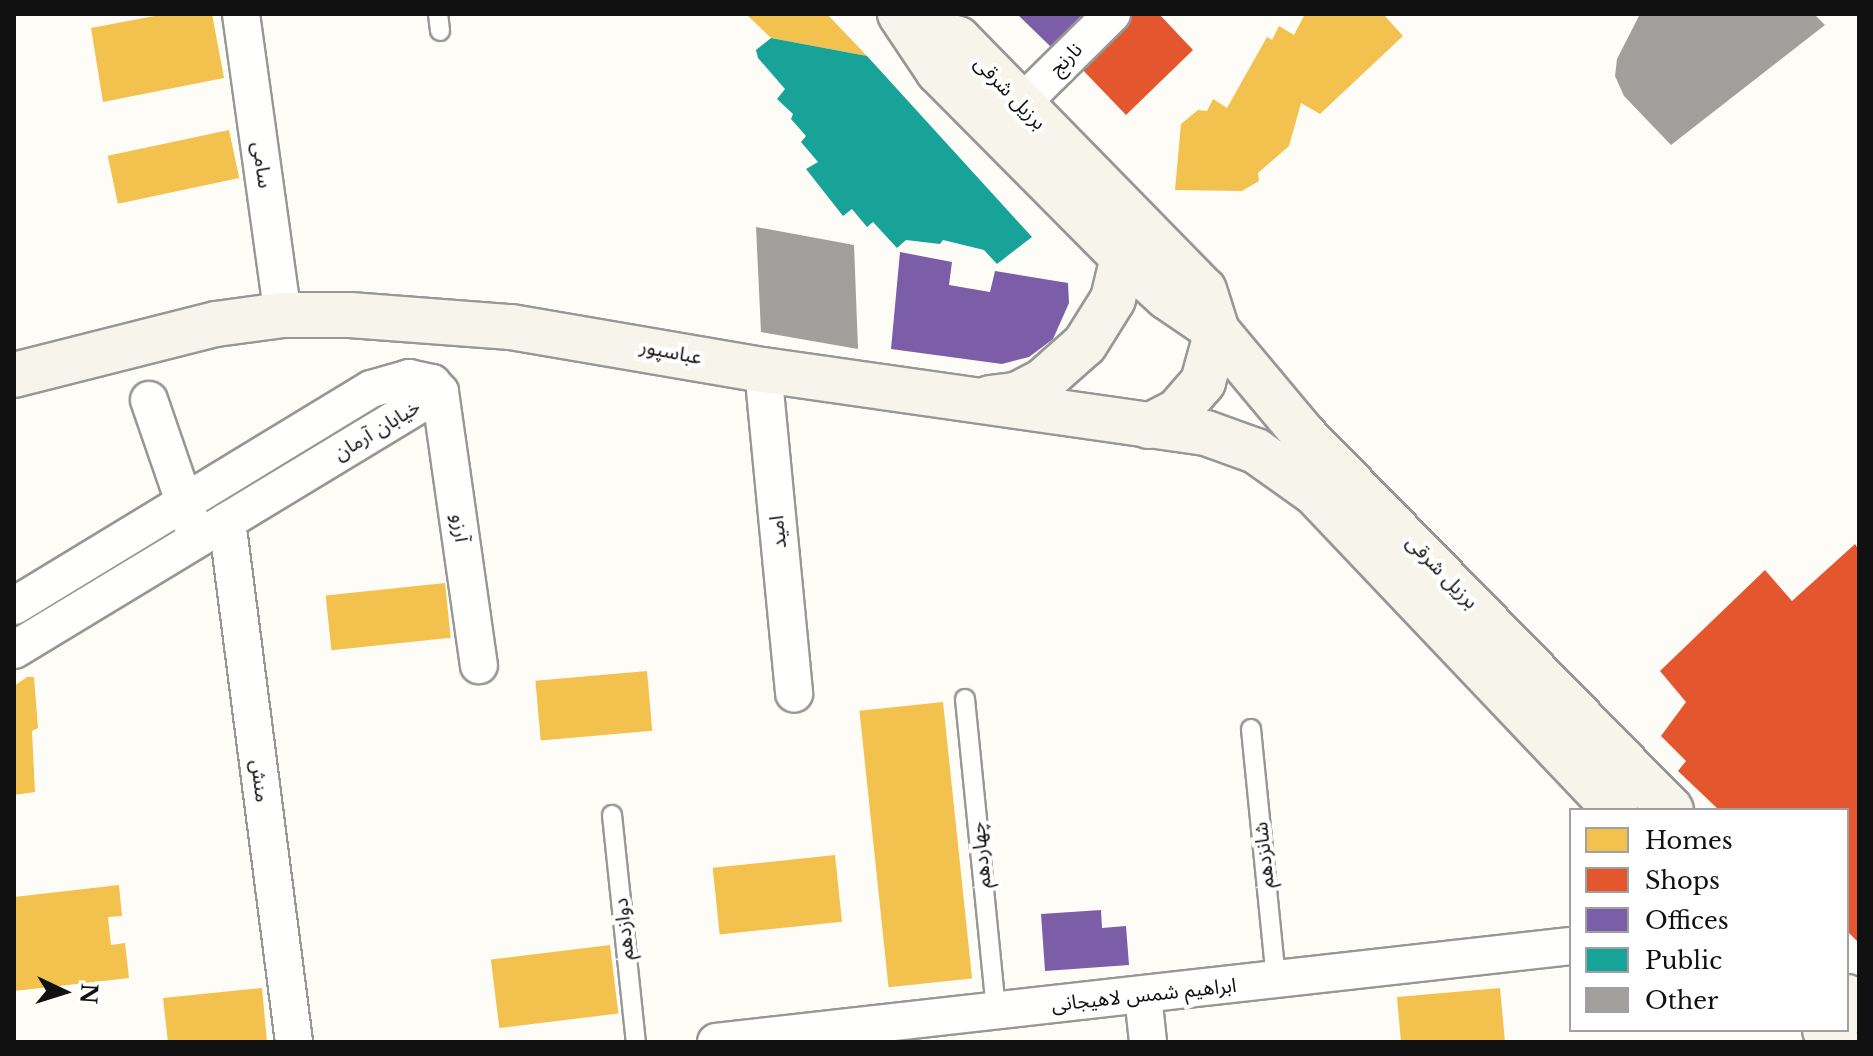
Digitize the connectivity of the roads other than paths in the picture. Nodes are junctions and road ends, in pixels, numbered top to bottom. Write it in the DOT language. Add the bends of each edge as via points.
graph roads {
  1 [pos="241,14"];
  2 [pos="1112,14"];
  3 [pos="904,18"];
  4 [pos="1021,104"];
  5 [pos="1123,257"];
  6 [pos="1176,284"];
  7 [pos="283,315"];
  8 [pos="1217,331"];
  9 [pos="763,370"];
  10 [pos="14,375"];
  11 [pos="440,392"];
  12 [pos="149,400"];
  13 [pos="972,400"];
  14 [pos="1149,426"];
  15 [pos="1303,434"];
  16 [pos="1315,493"];
  17 [pos="184,500"];
  18 [pos="1373,500"];
  19 [pos="212,530"];
  20 [pos="14,606"];
  21 [pos="14,650"];
  22 [pos="479,665"];
  23 [pos="794,694"];
  24 [pos="965,699"];
  25 [pos="1251,729"];
  26 [pos="1614,808"];
  27 [pos="1669,808"];
  28 [pos="612,815"];
  29 [pos="1569,946"];
  30 [pos="1276,980"];
  31 [pos="1143,995"];
  32 [pos="996,1011"];
  33 [pos="294,1042"];
  34 [pos="636,1042"];
  35 [pos="716,1042"];
  36 [pos="725,1042"];
  37 [pos="1148,1042"];
  1 -- 7 [label="street, سامی"];
  2 -- 4 [label="street, نارنج"];
  3 -- 4 [label="main road, برزیل شرقی" via="958,39"];
  3 -- 5 [label="main road, برزیل شرقی" via="938,71"];
  4 -- 6 [label="main road, برزیل شرقی"];
  5 -- 6 [label="main road, برزیل شرقی"];
  5 -- 13 [label="main road" via="1104,317 1067,361 1016,395"];
  6 -- 8 [label="main road, برزیل شرقی" via="1204,290"];
  7 -- 9 [label="main road, عباسپور" via="460,321 634,344"];
  7 -- 10 [label="main road, عباسپور" via="216,324"];
  8 -- 14 [label="main road" via="1211,360 1192,399"];
  8 -- 15 [label="main road, برزیل شرقی"];
  9 -- 13 [label="main road, عباسپور"];
  9 -- 23 [label="street, امید"];
  11 -- 17 [label="street, خیابان آرمان" via="422,379 386,381"];
  11 -- 19 [label="street, خیابان آرمان"];
  11 -- 22 [label="street, آرزو"];
  12 -- 17 [label="street, منش"];
  13 -- 14 [label="main road, عباسپور"];
  14 -- 16 [label="main road, عباسپور" via="1206,433 1256,451"];
  15 -- 16 [label="main road"];
  15 -- 18 [label="main road, برزیل شرقی"];
  16 -- 18 [label="main road"];
  16 -- 26 [label="main road, برزیل شرقی"];
  17 -- 19 [label="street, منش"];
  17 -- 20 [label="street, خیابان آرمان"];
  18 -- 27 [label="main road, برزیل شرقی"];
  19 -- 21 [label="street, خیابان آرمان"];
  19 -- 33 [label="street, منش"];
  24 -- 32 [label="lane, چهاردهم"];
  25 -- 30 [label="lane, شانزدهم"];
  28 -- 34 [label="lane, دوازدهم"];
  29 -- 30 [label="street, ابراهیم شمس لاهیجانی"];
  30 -- 31 [label="street, ابراهیم شمس لاهیجانی"];
  31 -- 32 [label="street, ابراهیم شمس لاهیجانی"];
  31 -- 37 [label="street"];
  32 -- 36 [label="street, ابراهیم شمس لاهیجانی"];
  35 -- 36 [label="street, ابراهیم شمس لاهیجانی"];
}
